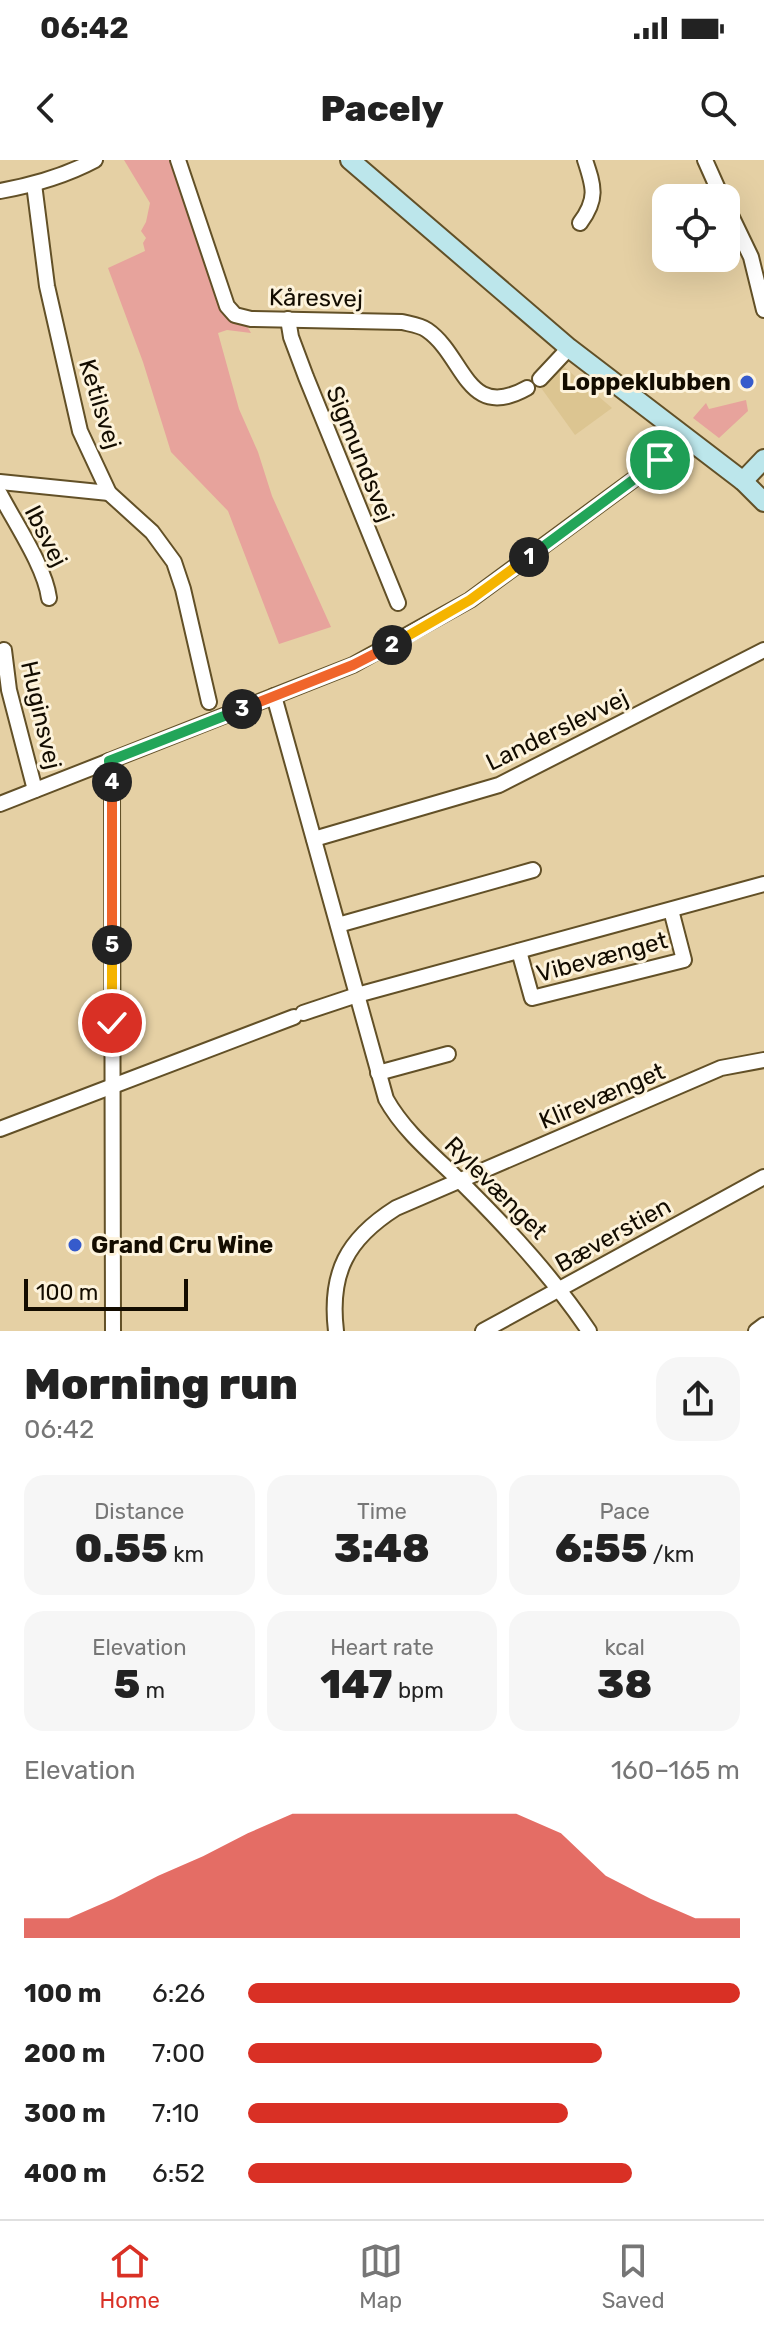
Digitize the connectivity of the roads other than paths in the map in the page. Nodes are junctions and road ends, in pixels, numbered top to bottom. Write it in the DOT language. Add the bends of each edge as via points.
graph roads {
  1 [pos="95,160"];
  2 [pos="178,160"];
  3 [pos="350,160"];
  4 [pos="585,160"];
  5 [pos="705,160"];
  6 [pos="34,184"];
  7 [pos="716,184"];
  8 [pos="0,191"];
  9 [pos="580,223"];
  10 [pos="740,234"];
  11 [pos="764,310"];
  12 [pos="288,319"];
  13 [pos="569,348"];
  14 [pos="684,436"];
  15 [pos="764,459"];
  16 [pos="743,481"];
  17 [pos="0,482"];
  18 [pos="109,493"];
  19 [pos="0,494"];
  20 [pos="764,502"];
  21 [pos="49,598"];
  22 [pos="398,603"];
  23 [pos="4,650"];
  24 [pos="764,650"];
  25 [pos="274,696"];
  26 [pos="209,702"];
  27 [pos="109,761"];
  28 [pos="35,790"];
  29 [pos="0,804"];
  30 [pos="314,839"];
  31 [pos="533,870"];
  32 [pos="764,884"];
  33 [pos="671,910"];
  34 [pos="338,925"];
  35 [pos="519,951"];
  36 [pos="357,995"];
  37 [pos="448,1054"];
  38 [pos="764,1060"];
  39 [pos="378,1073"];
  40 [pos="112,1086"];
  41 [pos="0,1129"];
  42 [pos="764,1177"];
  43 [pos="460,1181"];
  44 [pos="561,1289"];
  45 [pos="764,1325"];
  46 [pos="113,1331"];
  47 [pos="336,1331"];
  48 [pos="483,1331"];
  49 [pos="589,1331"];
  50 [pos="756,1331"];
  1 -- 6 [label="street"];
  2 -- 12 [label="street, Kåresvej" via="227,306 235,315 251,319"];
  3 -- 13 [label="street"];
  4 -- 9 [label="street" via="592,204"];
  5 -- 7 [label="street"];
  6 -- 8 [label="street"];
  6 -- 18 [label="street, Ketilsvej" via="47,286 80,431"];
  10 -- 11 [label="street"];
  12 -- 13 [label="street, Kåresvej" via="402,322 426,329 471,386 491,399 508,399 534,384"];
  12 -- 22 [label="street, Sigmundsvej" via="306,377"];
  13 -- 14 [label="street"];
  14 -- 16 [label="street"];
  14 -- 25 [label="street" via="660,460 470,600 353,665"];
  15 -- 16 [label="street"];
  16 -- 20 [label="street"];
  17 -- 18 [label="street, Ibsvej"];
  18 -- 26 [label="street, Ketilsvej" via="152,532 174,562"];
  19 -- 21 [label="street, Ibsvej"];
  23 -- 28 [label="street, Huginsvej"];
  24 -- 30 [label="street, Landerslevvej" via="512,780"];
  25 -- 27 [label="street"];
  25 -- 30 [label="street, Rylevænget"];
  27 -- 28 [label="street"];
  27 -- 40 [label="street"];
  28 -- 29 [label="street"];
  30 -- 34 [label="street, Rylevænget"];
  31 -- 34 [label="street"];
  32 -- 33 [label="street, Vibevænget"];
  33 -- 35 [label="street, Vibevænget"];
  33 -- 35 [label="street, Vibevænget" via="684,960 532,998"];
  34 -- 36 [label="street, Rylevænget"];
  35 -- 36 [label="street, Vibevænget"];
  36 -- 39 [label="street, Rylevænget"];
  36 -- 40 [label="street, Vibevænget"];
  37 -- 39 [label="street"];
  38 -- 43 [label="street, Klirevænget" via="721,1068"];
  39 -- 43 [label="street, Rylevænget" via="395,1114"];
  40 -- 41 [label="street, Vibevænget"];
  40 -- 46 [label="street"];
  42 -- 44 [label="street, Bæverstien"];
  43 -- 44 [label="street, Rylevænget"];
  43 -- 47 [label="street, Klirevænget" via="396,1208 358,1237 336,1282"];
  44 -- 48 [label="street, Bæverstien"];
  44 -- 49 [label="street, Rylevænget"];
  45 -- 50 [label="street"];
}
